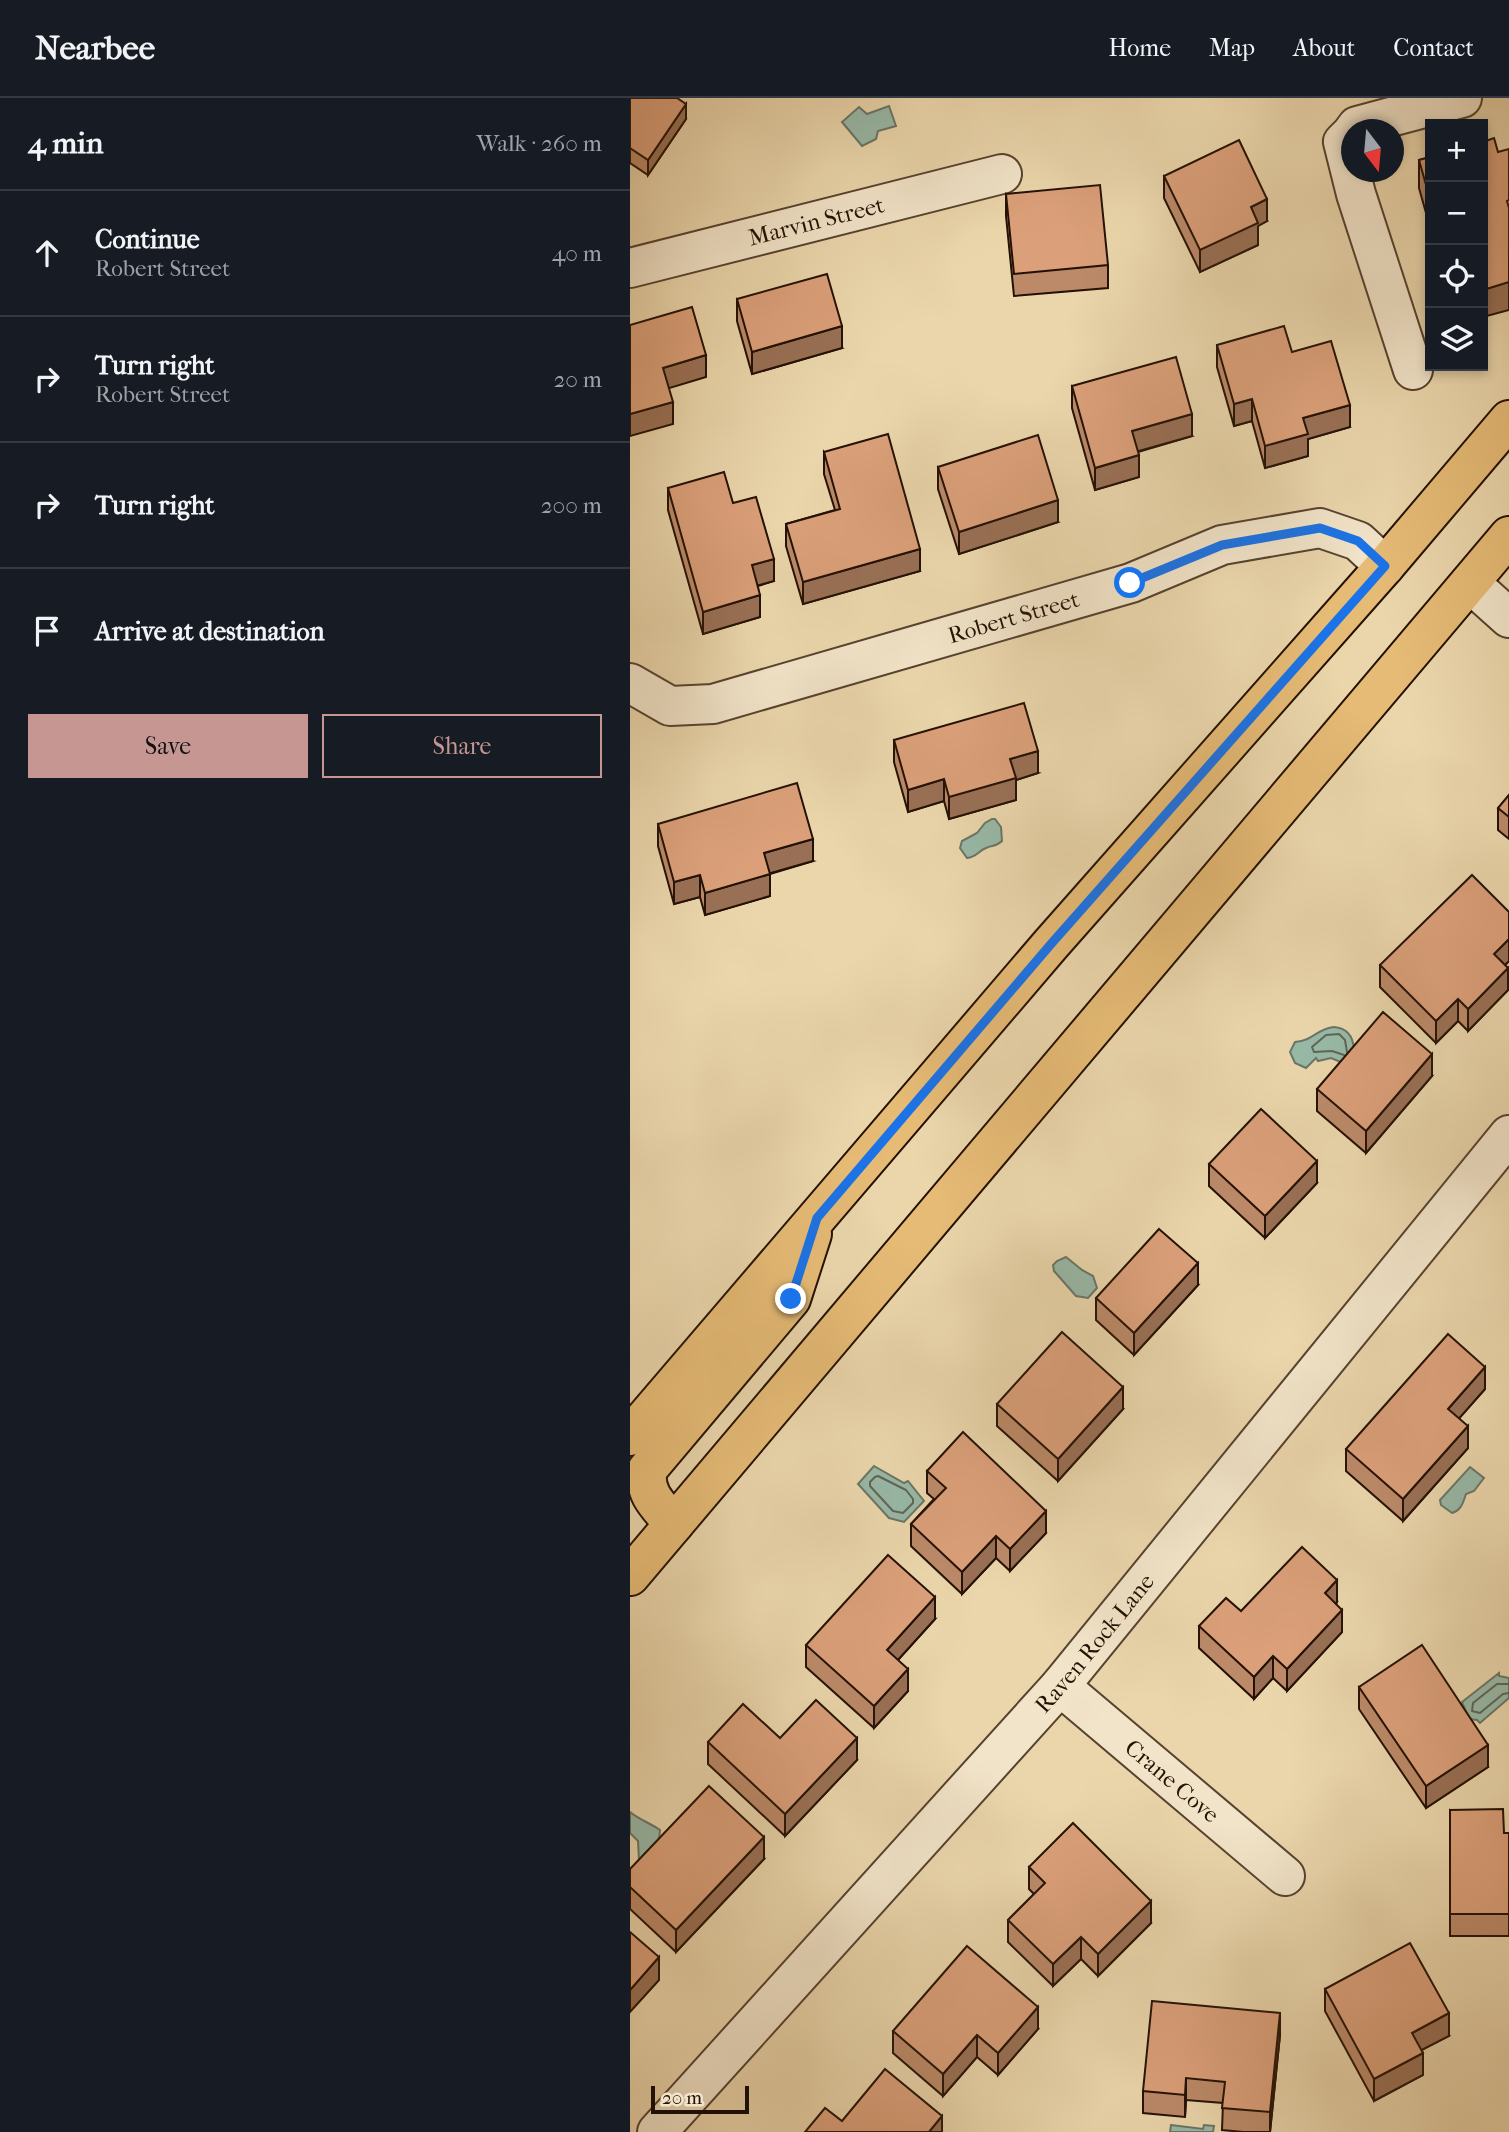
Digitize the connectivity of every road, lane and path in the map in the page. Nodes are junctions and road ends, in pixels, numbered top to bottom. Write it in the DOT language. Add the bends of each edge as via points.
graph roads {
  1 [pos="1462,98"];
  2 [pos="1383,119"];
  3 [pos="1002,174"];
  4 [pos="1353,182"];
  5 [pos="630,268"];
  6 [pos="1413,370"];
  7 [pos="1509,420"];
  8 [pos="1509,536"];
  9 [pos="1385,566"];
  10 [pos="1469,583"];
  11 [pos="1509,618"];
  12 [pos="632,685"];
  13 [pos="1509,1135"];
  14 [pos="817,1218"];
  15 [pos="630,1436"];
  16 [pos="674,1524"];
  17 [pos="630,1576"];
  18 [pos="1060,1686"];
  19 [pos="1285,1875"];
  20 [pos="657,2132"];
  1 -- 2 [label="street"];
  3 -- 5 [label="street, Marvin Street"];
  4 -- 6 [label="street"];
  7 -- 9 [label="main road"];
  8 -- 10 [label="main road"];
  9 -- 12 [label="street, Robert Street" via="1358,541 1320,528 1222,545 1130,583 713,704 670,706"];
  9 -- 14 [label="main road" via="1051,944"];
  10 -- 11 [label="street"];
  10 -- 16 [label="main road"];
  13 -- 18 [label="street, Raven Rock Lane"];
  14 -- 15 [label="main road"];
  14 -- 16 [label="main road" via="791,1299 647,1470 648,1493"];
  16 -- 17 [label="main road"];
  18 -- 19 [label="street, Crane Cove"];
  18 -- 20 [label="street, Raven Rock Lane"];
}
